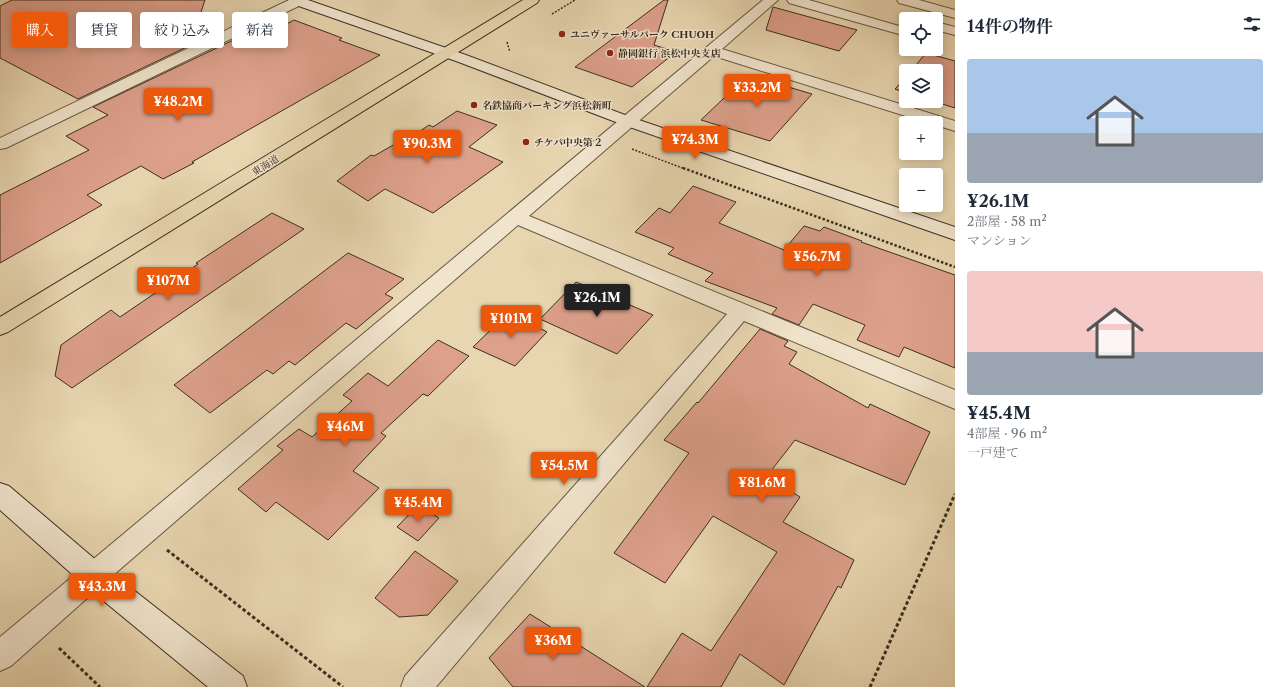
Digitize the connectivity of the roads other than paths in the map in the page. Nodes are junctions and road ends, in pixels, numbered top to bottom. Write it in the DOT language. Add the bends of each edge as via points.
graph roads {
  1 [pos="298,0"];
  2 [pos="771,0"];
  3 [pos="794,0"];
  4 [pos="904,0"];
  5 [pos="532,1"];
  6 [pos="955,14"];
  7 [pos="943,28"];
  8 [pos="899,30"];
  9 [pos="955,31"];
  10 [pos="710,50"];
  11 [pos="447,53"];
  12 [pos="627,121"];
  13 [pos="955,126"];
  14 [pos="0,144"];
  15 [pos="514,217"];
  16 [pos="955,234"];
  17 [pos="741,310"];
  18 [pos="0,327"];
  19 [pos="955,400"];
  20 [pos="0,494"];
  21 [pos="93,575"];
  22 [pos="0,656"];
  23 [pos="232,687"];
  24 [pos="416,687"];
  1 -- 11 [label="street"];
  1 -- 14 [label="street"];
  2 -- 10 [label="street"];
  3 -- 8 [label="street"];
  4 -- 6 [label="street"];
  5 -- 11 [label="highway, 東海道"];
  7 -- 9 [label="street"];
  10 -- 12 [label="street"];
  10 -- 13 [label="street"];
  11 -- 12 [label="street"];
  11 -- 18 [label="highway, 東海道"];
  12 -- 15 [label="street"];
  12 -- 16 [label="street"];
  15 -- 17 [label="street"];
  15 -- 21 [label="street"];
  17 -- 19 [label="street"];
  17 -- 24 [label="street"];
  20 -- 21 [label="street"];
  21 -- 22 [label="street"];
  21 -- 23 [label="street"];
}
